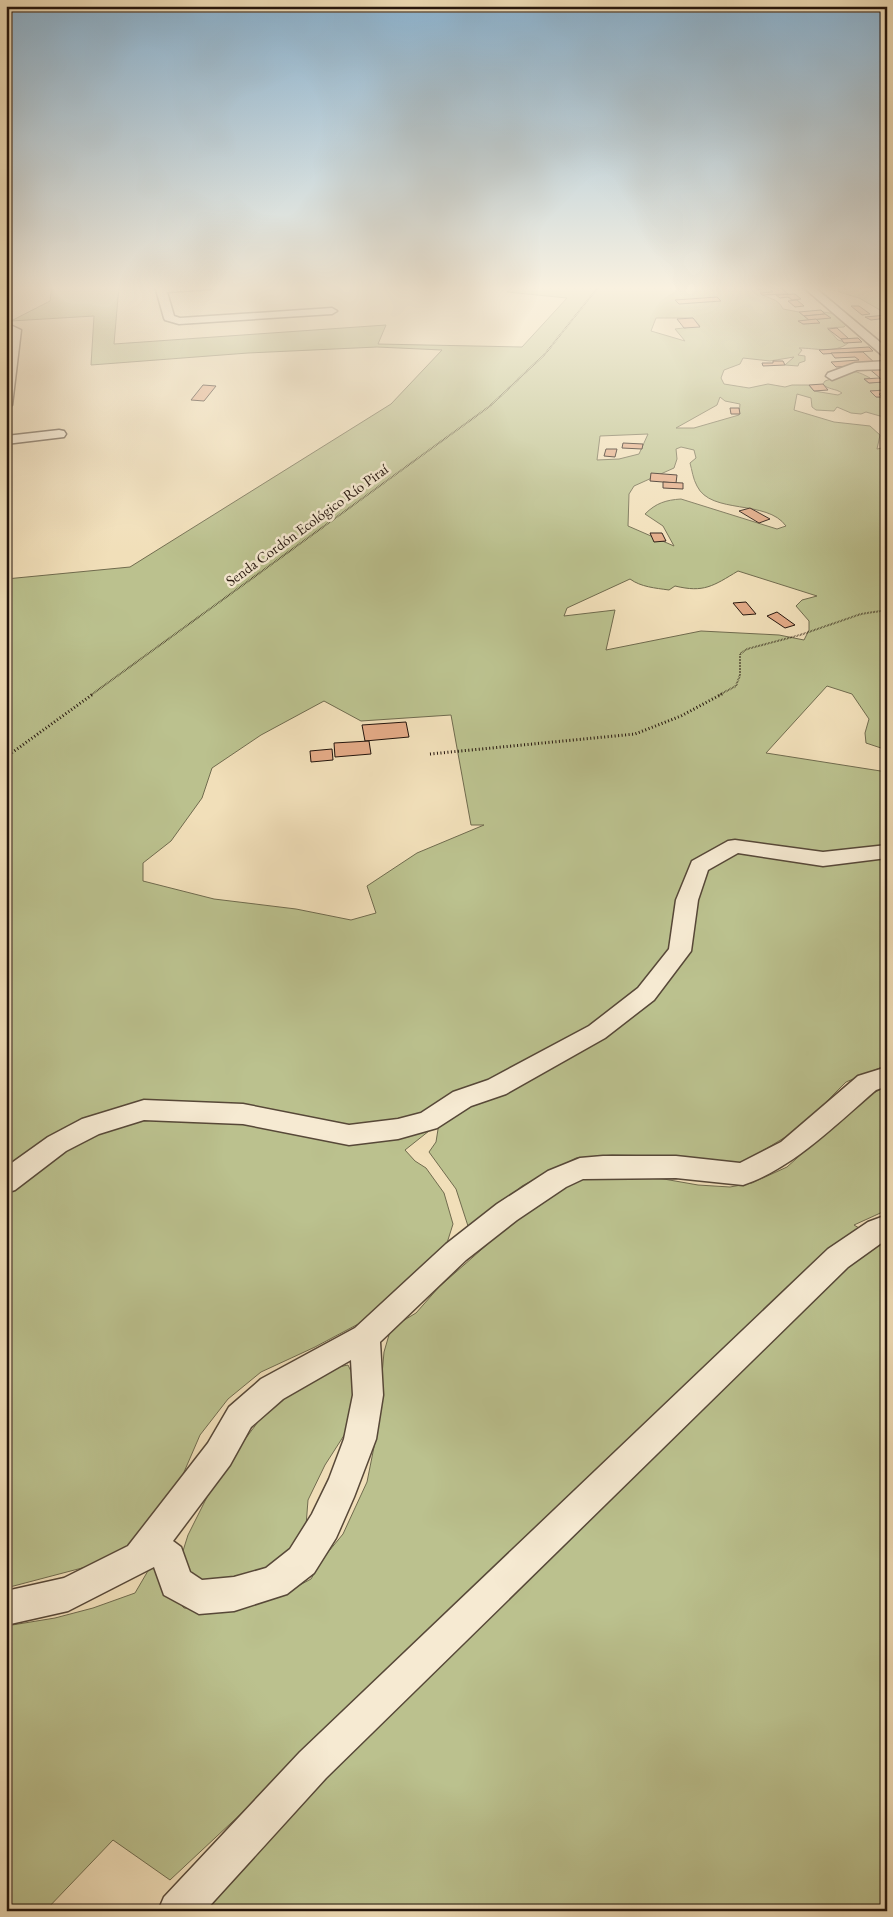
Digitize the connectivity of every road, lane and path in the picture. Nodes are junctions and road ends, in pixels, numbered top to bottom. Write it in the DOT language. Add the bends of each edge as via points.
graph roads {
  1 [pos="522,375"];
  2 [pos="8,378"];
  3 [pos="6,405"];
  4 [pos="59,434"];
  5 [pos="6,440"];
  6 [pos="887,610"];
  7 [pos="430,754"];
  8 [pos="6,757"];
  9 [pos="887,851"];
  10 [pos="887,1076"];
  11 [pos="6,1182"];
  12 [pos="887,1226"];
  13 [pos="365,1337"];
  14 [pos="151,1543"];
  15 [pos="6,1608"];
  16 [pos="178,1911"];
  1 -- 8 [label="path, Senda Cordón Ecológico Río Piraí" via="490,406"];
  2 -- 3 [label="street"];
  4 -- 5 [label="street"];
  6 -- 7 [label="path" via="861,614 746,649 740,654 740,675 736,686 681,716 635,734"];
  9 -- 11 [label="street" via="823,859 735,846 699,866 687,900 680,951 646,994 597,1032 496,1087 462,1099 428,1121 398,1130 349,1134 243,1114 144,1110 91,1126 57,1144"];
  10 -- 13 [label="street" via="867,1083 790,1149 742,1174 676,1168 603,1167 580,1170 557,1179 507,1212 456,1252"];
  12 -- 16 [label="street" via="838,1258 313,1765"];
  13 -- 14 [label="street" via="272,1389 240,1417 219,1454"];
  13 -- 14 [label="street" via="368,1394 360,1439 324,1526 302,1561 275,1582 234,1594 199,1597 176,1583 169,1559"];
  14 -- 15 [label="street" via="140,1558 68,1594"];
}
